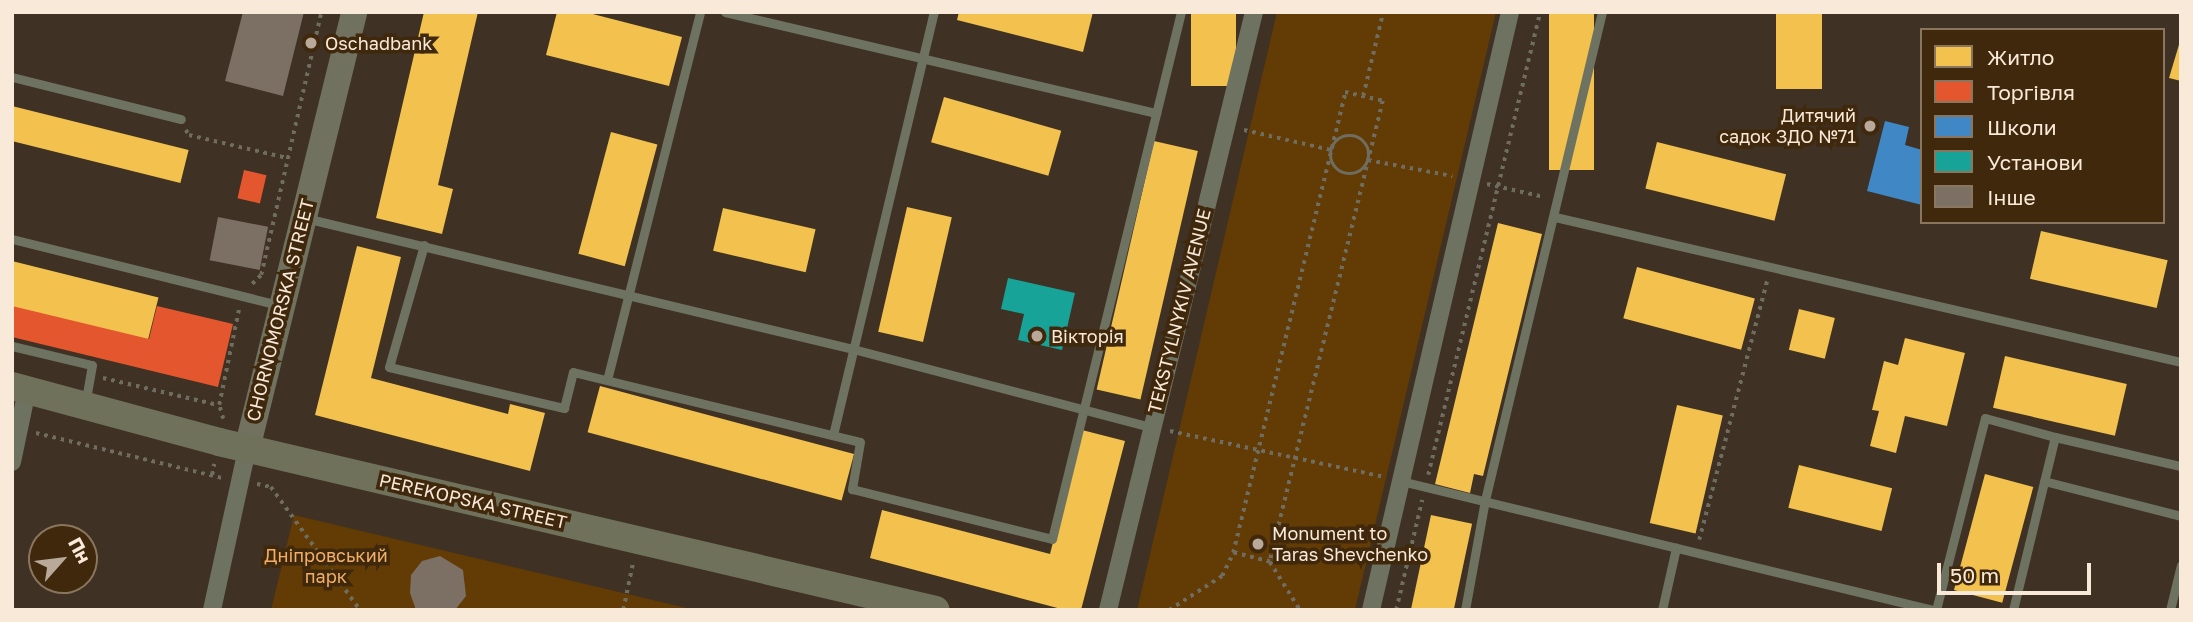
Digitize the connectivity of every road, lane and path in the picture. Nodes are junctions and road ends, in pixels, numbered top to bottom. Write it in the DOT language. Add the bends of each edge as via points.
graph roads {
  1 [pos="321,12"];
  2 [pos="354,12"];
  3 [pos="700,12"];
  4 [pos="725,12"];
  5 [pos="934,12"];
  6 [pos="1181,12"];
  7 [pos="1254,12"];
  8 [pos="1383,12"];
  9 [pos="1510,12"];
  10 [pos="1540,12"];
  11 [pos="1602,12"];
  12 [pos="923,60"];
  13 [pos="12,77"];
  14 [pos="1363,96"];
  15 [pos="1156,113"];
  16 [pos="181,119"];
  17 [pos="1225,126"];
  18 [pos="1331,150"];
  19 [pos="287,158"];
  20 [pos="1368,160"];
  21 [pos="1472,180"];
  22 [pos="1498,187"];
  23 [pos="1559,201"];
  24 [pos="1555,217"];
  25 [pos="303,218"];
  26 [pos="12,239"];
  27 [pos="424,245"];
  28 [pos="1770,268"];
  29 [pos="628,294"];
  30 [pos="242,295"];
  31 [pos="281,305"];
  32 [pos="12,346"];
  33 [pos="853,349"];
  34 [pos="2181,362"];
  35 [pos="90,376"];
  36 [pos="607,380"];
  37 [pos="20,388"];
  38 [pos="85,404"];
  39 [pos="1080,411"];
  40 [pos="1150,427"];
  41 [pos="19,429"];
  42 [pos="833,435"];
  43 [pos="2055,437"];
  44 [pos="247,449"];
  45 [pos="1257,450"];
  46 [pos="1295,458"];
  47 [pos="12,462"];
  48 [pos="2181,466"];
  49 [pos="212,475"];
  50 [pos="1398,480"];
  51 [pos="2044,481"];
  52 [pos="1425,486"];
  53 [pos="271,487"];
  54 [pos="1485,500"];
  55 [pos="2181,516"];
  56 [pos="638,540"];
  57 [pos="1676,548"];
  58 [pos="1696,552"];
  59 [pos="1233,553"];
  60 [pos="1270,562"];
  61 [pos="2181,565"];
  62 [pos="212,610"];
  63 [pos="360,610"];
  64 [pos="623,610"];
  65 [pos="936,610"];
  66 [pos="1108,610"];
  67 [pos="1169,610"];
  68 [pos="1300,610"];
  69 [pos="1371,610"];
  70 [pos="1395,610"];
  71 [pos="1465,610"];
  72 [pos="1662,610"];
  73 [pos="1935,610"];
  74 [pos="2013,610"];
  75 [pos="2170,610"];
  1 -- 19 [label="path"];
  2 -- 25 [label="street, CHORNOMORSKA STREET"];
  3 -- 29 [label="lane"];
  4 -- 12 [label="lane"];
  5 -- 12 [label="lane"];
  6 -- 15 [label="lane"];
  7 -- 17 [label="street, TEKSTYLNYKIV AVENUE"];
  8 -- 14 [label="path"];
  9 -- 21 [label="street"];
  10 -- 22 [label="path"];
  11 -- 23 [label="lane"];
  12 -- 15 [label="lane"];
  12 -- 33 [label="lane"];
  13 -- 16 [label="lane"];
  14 -- 18 [label="path" via="1345,92"];
  14 -- 20 [label="path" via="1383,101"];
  15 -- 39 [label="lane"];
  16 -- 19 [label="path" via="189,135"];
  17 -- 18 [label="path"];
  17 -- 40 [label="street, TEKSTYLNYKIV AVENUE"];
  18 -- 20 [label="path" via="1340,138 1354,136 1366,145"];
  18 -- 20 [label="path" via="1333,165 1345,174 1360,172"];
  18 -- 45 [label="path"];
  19 -- 30 [label="path" via="261,275"];
  20 -- 21 [label="path"];
  20 -- 46 [label="path"];
  21 -- 22 [label="path"];
  21 -- 50 [label="street"];
  22 -- 23 [label="path"];
  22 -- 52 [label="path"];
  23 -- 24 [label="lane"];
  24 -- 28 [label="lane"];
  24 -- 54 [label="lane"];
  25 -- 27 [label="lane"];
  25 -- 31 [label="street, CHORNOMORSKA STREET"];
  26 -- 30 [label="lane"];
  27 -- 29 [label="lane"];
  27 -- 36 [label="lane" via="389,367 564,408 573,372"];
  28 -- 34 [label="lane"];
  28 -- 58 [label="path"];
  29 -- 33 [label="lane"];
  29 -- 36 [label="lane"];
  30 -- 31 [label="lane"];
  30 -- 35 [label="path" via="219,405"];
  31 -- 44 [label="street, CHORNOMORSKA STREET"];
  32 -- 35 [label="lane" via="92,365"];
  33 -- 39 [label="lane"];
  33 -- 42 [label="lane"];
  35 -- 38 [label="lane"];
  36 -- 42 [label="lane"];
  37 -- 38 [label="main road, PEREKOPSKA STREET"];
  37 -- 41 [label="street"];
  38 -- 44 [label="main road, PEREKOPSKA STREET"];
  39 -- 40 [label="lane"];
  39 -- 42 [label="lane" via="1052,539 852,489 860,442"];
  40 -- 45 [label="path"];
  40 -- 66 [label="street, TEKSTYLNYKIV AVENUE"];
  41 -- 47 [label="street"];
  41 -- 49 [label="path"];
  43 -- 48 [label="lane"];
  43 -- 51 [label="lane"];
  43 -- 73 [label="lane" via="1985,418"];
  44 -- 56 [label="main road, PEREKOPSKA STREET"];
  44 -- 62 [label="street, CHORNOMORSKA STREET"];
  45 -- 46 [label="path"];
  45 -- 59 [label="path"];
  46 -- 50 [label="path"];
  46 -- 60 [label="path"];
  50 -- 52 [label="lane"];
  50 -- 69 [label="street"];
  51 -- 55 [label="lane"];
  51 -- 74 [label="lane"];
  52 -- 54 [label="lane"];
  52 -- 70 [label="path"];
  53 -- 63 [label="path"];
  54 -- 57 [label="lane"];
  54 -- 71 [label="lane"];
  56 -- 64 [label="path"];
  56 -- 65 [label="main road, PEREKOPSKA STREET"];
  57 -- 58 [label="lane"];
  57 -- 72 [label="lane"];
  58 -- 73 [label="lane"];
  59 -- 60 [label="path"];
  59 -- 67 [label="path" via="1222,576"];
  60 -- 68 [label="path"];
  61 -- 75 [label="lane"];
}
